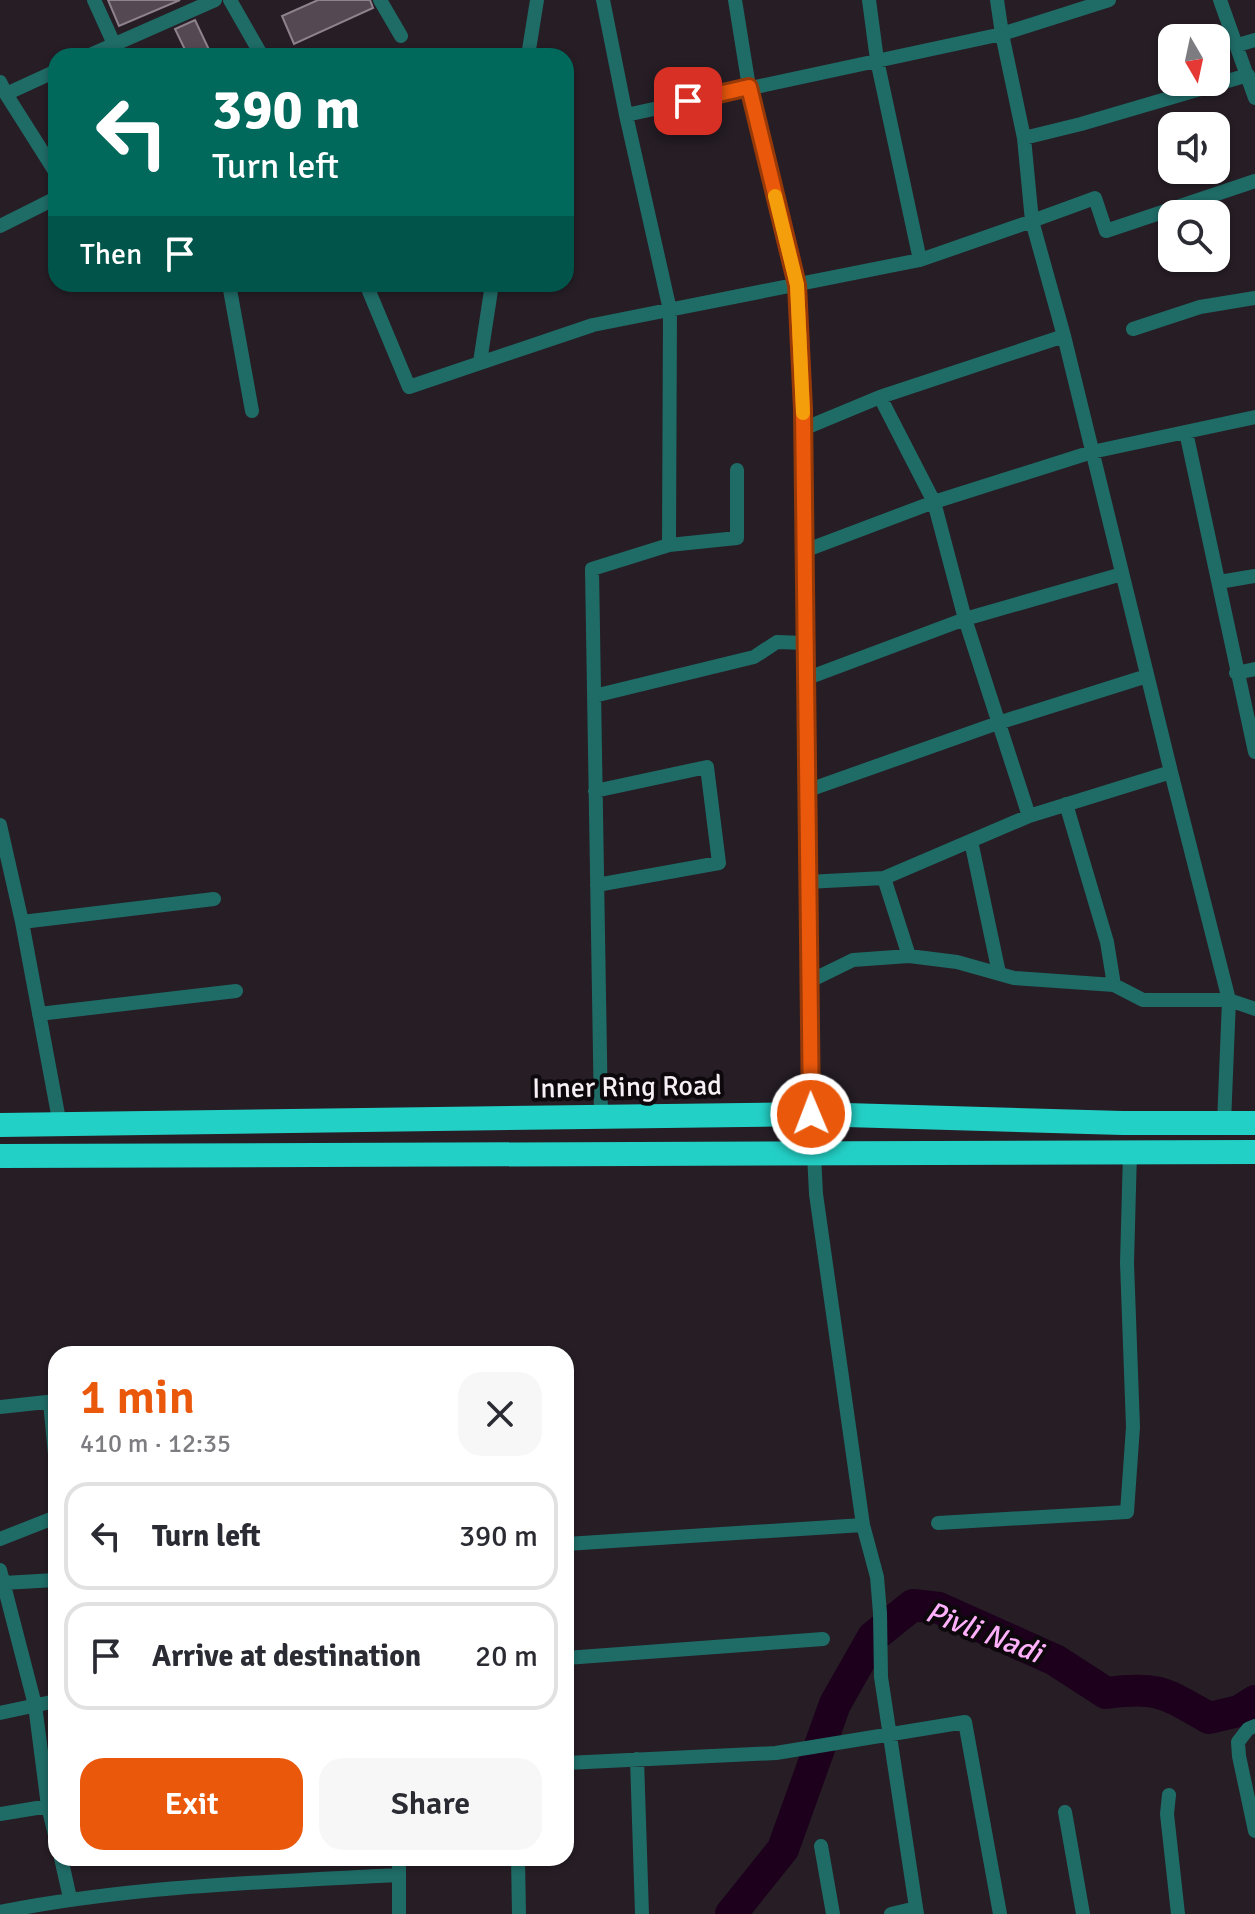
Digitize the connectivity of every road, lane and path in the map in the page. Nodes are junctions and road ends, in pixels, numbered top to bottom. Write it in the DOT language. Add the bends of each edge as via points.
graph roads {
  1 [pos="94,0"];
  2 [pos="215,0"];
  3 [pos="230,0"];
  4 [pos="380,0"];
  5 [pos="537,0"];
  6 [pos="603,0"];
  7 [pos="735,0"];
  8 [pos="869,0"];
  9 [pos="997,0"];
  10 [pos="1109,0"];
  11 [pos="1220,0"];
  12 [pos="1002,34"];
  13 [pos="401,36"];
  14 [pos="1255,40"];
  15 [pos="114,44"];
  16 [pos="1238,45"];
  17 [pos="105,48"];
  18 [pos="257,48"];
  19 [pos="529,48"];
  20 [pos="877,60"];
  21 [pos="48,74"];
  22 [pos="1248,75"];
  23 [pos="749,87"];
  24 [pos="3,88"];
  25 [pos="1255,98"];
  26 [pos="626,115"];
  27 [pos="1024,138"];
  28 [pos="48,160"];
  29 [pos="1255,181"];
  30 [pos="48,202"];
  31 [pos="1032,221"];
  32 [pos="0,226"];
  33 [pos="920,260"];
  34 [pos="797,285"];
  35 [pos="230,292"];
  36 [pos="369,292"];
  37 [pos="491,292"];
  38 [pos="1255,298"];
  39 [pos="670,310"];
  40 [pos="1133,329"];
  41 [pos="1064,336"];
  42 [pos="480,362"];
  43 [pos="880,397"];
  44 [pos="252,411"];
  45 [pos="1255,417"];
  46 [pos="803,429"];
  47 [pos="1186,432"];
  48 [pos="1092,452"];
  49 [pos="737,470"];
  50 [pos="934,502"];
  51 [pos="669,545"];
  52 [pos="804,551"];
  53 [pos="1122,574"];
  54 [pos="1255,576"];
  55 [pos="1219,582"];
  56 [pos="965,619"];
  57 [pos="805,643"];
  58 [pos="1255,669"];
  59 [pos="1236,673"];
  60 [pos="1147,676"];
  61 [pos="805,679"];
  62 [pos="594,696"];
  63 [pos="998,723"];
  64 [pos="1255,752"];
  65 [pos="1171,772"];
  66 [pos="595,791"];
  67 [pos="806,791"];
  68 [pos="1066,804"];
  69 [pos="1029,816"];
  70 [pos="0,825"];
  71 [pos="971,841"];
  72 [pos="884,878"];
  73 [pos="807,882"];
  74 [pos="597,885"];
  75 [pos="214,899"];
  76 [pos="22,922"];
  77 [pos="909,956"];
  78 [pos="999,973"];
  79 [pos="808,982"];
  80 [pos="1114,985"];
  81 [pos="236,991"];
  82 [pos="1229,1000"];
  83 [pos="1255,1009"];
  84 [pos="39,1014"];
  85 [pos="811,1114"];
  86 [pos="601,1116"];
  87 [pos="1224,1123"];
  88 [pos="1255,1123"];
  89 [pos="0,1125"];
  90 [pos="60,1125"];
  91 [pos="1130,1152"];
  92 [pos="1255,1152"];
  93 [pos="814,1154"];
  94 [pos="0,1156"];
  95 [pos="48,1402"];
  96 [pos="0,1407"];
  97 [pos="48,1520"];
  98 [pos="938,1523"];
  99 [pos="863,1525"];
  100 [pos="0,1539"];
  101 [pos="574,1543"];
  102 [pos="2,1577"];
  103 [pos="48,1580"];
  104 [pos="823,1639"];
  105 [pos="574,1657"];
  106 [pos="48,1703"];
  107 [pos="35,1705"];
  108 [pos="0,1713"];
  109 [pos="1255,1726"];
  110 [pos="888,1736"];
  111 [pos="637,1759"];
  112 [pos="574,1763"];
  113 [pos="48,1781"];
  114 [pos="1169,1795"];
  115 [pos="48,1806"];
  116 [pos="1065,1812"];
  117 [pos="0,1814"];
  118 [pos="1255,1831"];
  119 [pos="821,1846"];
  120 [pos="63,1866"];
  121 [pos="399,1866"];
  122 [pos="518,1866"];
  123 [pos="398,1875"];
  124 [pos="70,1898"];
  125 [pos="917,1911"];
  126 [pos="0,1912"];
  127 [pos="399,1914"];
  128 [pos="519,1914"];
  129 [pos="642,1914"];
  130 [pos="833,1914"];
  131 [pos="891,1914"];
  132 [pos="1000,1914"];
  133 [pos="1083,1914"];
  134 [pos="1178,1914"];
  1 -- 15 [label="street"];
  2 -- 15 [label="street"];
  3 -- 18 [label="street"];
  4 -- 13 [label="street"];
  5 -- 19 [label="street"];
  6 -- 26 [label="street"];
  7 -- 23 [label="street"];
  8 -- 20 [label="street"];
  9 -- 12 [label="street"];
  10 -- 12 [label="street"];
  11 -- 16 [label="street"];
  12 -- 20 [label="street"];
  12 -- 27 [label="street"];
  14 -- 16 [label="street"];
  15 -- 17 [label="street"];
  16 -- 22 [label="street"];
  20 -- 23 [label="street"];
  20 -- 33 [label="street"];
  21 -- 24 [label="street"];
  22 -- 25 [label="street"];
  22 -- 27 [label="street"];
  23 -- 26 [label="street"];
  23 -- 34 [label="street"];
  24 -- 28 [label="street"];
  26 -- 39 [label="street"];
  27 -- 31 [label="street"];
  29 -- 31 [label="street" via="1106,231 1095,198"];
  30 -- 32 [label="street"];
  31 -- 33 [label="street"];
  31 -- 41 [label="street"];
  33 -- 34 [label="street"];
  34 -- 39 [label="street"];
  34 -- 46 [label="street"];
  35 -- 44 [label="street"];
  36 -- 42 [label="street" via="409,387"];
  37 -- 42 [label="street"];
  38 -- 40 [label="street" via="1200,307"];
  39 -- 42 [label="street" via="593,325"];
  39 -- 51 [label="street"];
  41 -- 43 [label="street"];
  41 -- 48 [label="street"];
  43 -- 46 [label="street"];
  43 -- 50 [label="street"];
  45 -- 47 [label="street"];
  46 -- 52 [label="street"];
  47 -- 48 [label="street"];
  47 -- 55 [label="street"];
  48 -- 50 [label="street"];
  48 -- 53 [label="street"];
  49 -- 51 [label="street" via="737,538"];
  50 -- 52 [label="street"];
  50 -- 56 [label="street"];
  51 -- 62 [label="street" via="592,569"];
  52 -- 57 [label="street"];
  53 -- 56 [label="street"];
  53 -- 60 [label="street"];
  54 -- 55 [label="street"];
  55 -- 59 [label="street"];
  56 -- 61 [label="street"];
  56 -- 63 [label="street"];
  57 -- 61 [label="street"];
  57 -- 62 [label="street" via="777,642 754,657"];
  58 -- 59 [label="street"];
  59 -- 64 [label="street"];
  60 -- 63 [label="street"];
  60 -- 65 [label="street"];
  61 -- 67 [label="street"];
  62 -- 66 [label="street"];
  63 -- 67 [label="street"];
  63 -- 69 [label="street"];
  65 -- 68 [label="street"];
  65 -- 82 [label="street"];
  66 -- 74 [label="street"];
  66 -- 74 [label="street" via="707,767 719,863"];
  67 -- 73 [label="street"];
  68 -- 69 [label="street"];
  68 -- 80 [label="street" via="1107,942"];
  69 -- 71 [label="street"];
  70 -- 76 [label="street"];
  71 -- 72 [label="street"];
  71 -- 78 [label="street"];
  72 -- 73 [label="street"];
  72 -- 77 [label="street"];
  73 -- 79 [label="street"];
  74 -- 86 [label="street"];
  75 -- 76 [label="street"];
  76 -- 84 [label="street"];
  77 -- 78 [label="street"];
  77 -- 79 [label="street" via="853,960"];
  78 -- 80 [label="street"];
  79 -- 85 [label="street"];
  80 -- 82 [label="street" via="1143,1000"];
  81 -- 84 [label="street"];
  82 -- 83 [label="street"];
  82 -- 87 [label="street"];
  84 -- 90 [label="street"];
  85 -- 86 [label="highway, Inner Ring Road"];
  85 -- 87 [label="highway, Inner Ring Road"];
  86 -- 90 [label="highway, Inner Ring Road"];
  87 -- 88 [label="highway, Inner Ring Road"];
  89 -- 90 [label="highway, Inner Ring Road"];
  91 -- 92 [label="highway"];
  91 -- 93 [label="highway"];
  91 -- 98 [label="street" via="1127,1263 1133,1427 1127,1512"];
  93 -- 94 [label="highway"];
  93 -- 99 [label="street"];
  95 -- 96 [label="street"];
  97 -- 100 [label="street"];
  99 -- 101 [label="street"];
  99 -- 110 [label="street" via="877,1577"];
  102 -- 103 [label="street"];
  102 -- 107 [label="street"];
  104 -- 105 [label="street"];
  106 -- 107 [label="street"];
  107 -- 108 [label="street"];
  107 -- 113 [label="street"];
  109 -- 118 [label="street" via="1238,1742"];
  110 -- 111 [label="street" via="776,1753"];
  110 -- 125 [label="street"];
  110 -- 132 [label="street" via="965,1722"];
  111 -- 112 [label="street"];
  111 -- 129 [label="street"];
  114 -- 134 [label="street"];
  115 -- 117 [label="street"];
  116 -- 133 [label="street"];
  119 -- 130 [label="street"];
  120 -- 124 [label="street"];
  121 -- 123 [label="street"];
  122 -- 128 [label="street"];
  123 -- 124 [label="street"];
  123 -- 127 [label="street"];
  124 -- 126 [label="street"];
  125 -- 131 [label="street"];
}
